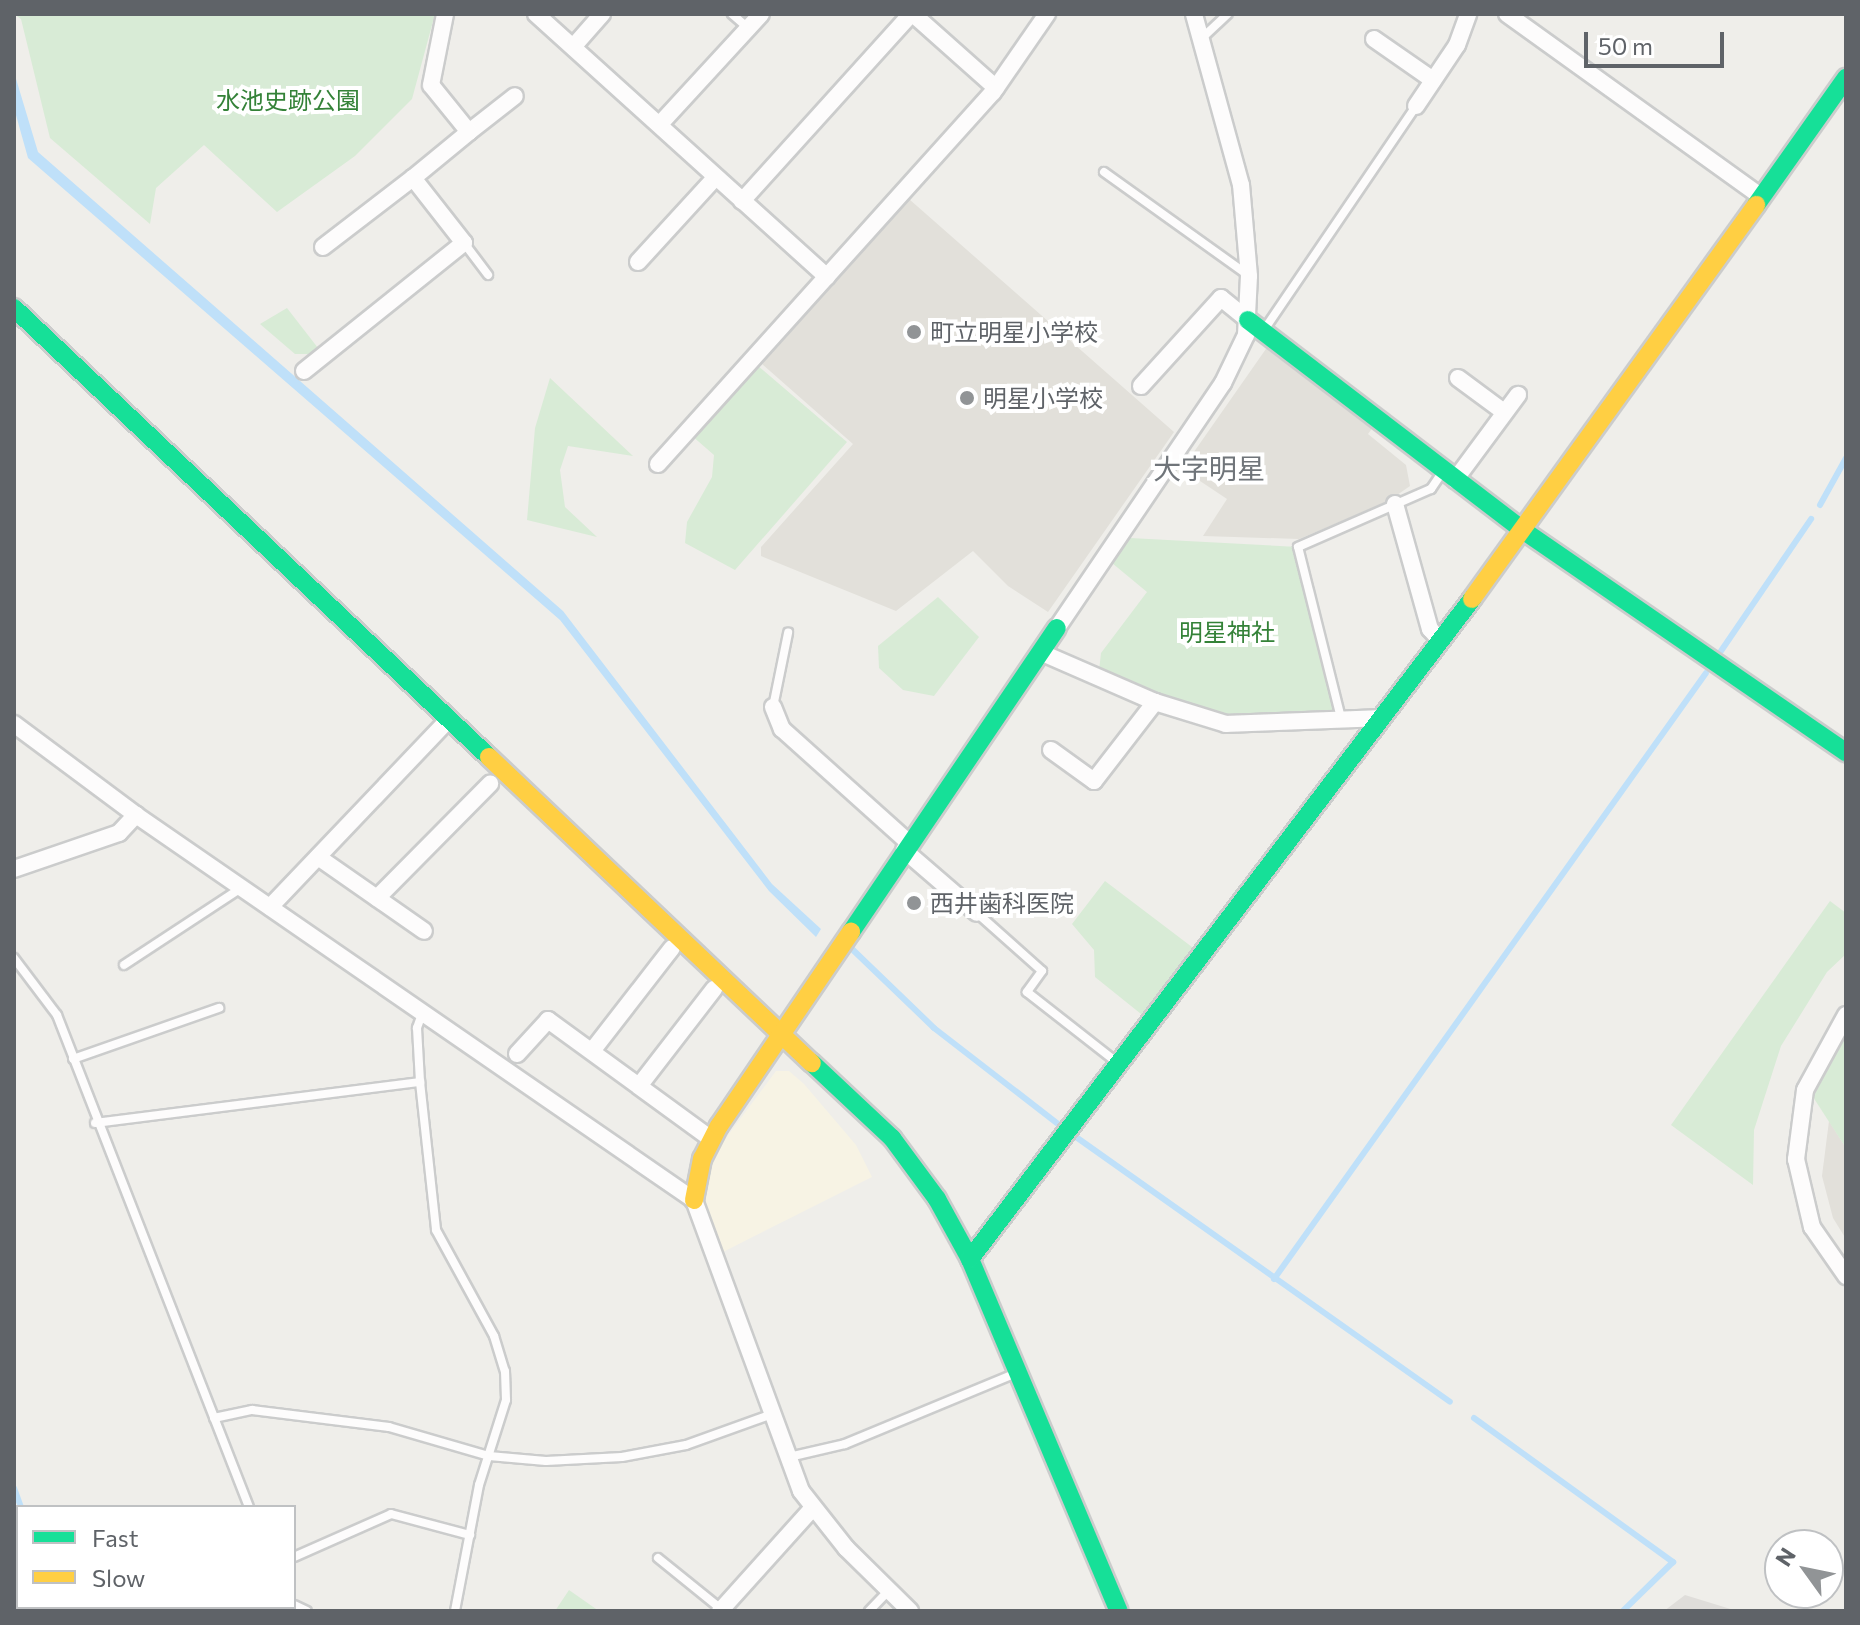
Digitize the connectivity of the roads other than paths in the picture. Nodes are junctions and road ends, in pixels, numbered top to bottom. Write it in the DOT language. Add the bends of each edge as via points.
graph roads {
  1 [pos="445,14"];
  2 [pos="536,14"];
  3 [pos="602,14"];
  4 [pos="732,14"];
  5 [pos="761,14"];
  6 [pos="912,14"];
  7 [pos="1047,14"];
  8 [pos="1194,14"];
  9 [pos="1228,14"];
  10 [pos="1468,14"];
  11 [pos="1507,14"];
  12 [pos="748,28"];
  13 [pos="1201,39"];
  14 [pos="1374,39"];
  15 [pos="573,47"];
  16 [pos="1846,78"];
  17 [pos="1433,80"];
  18 [pos="996,88"];
  19 [pos="515,96"];
  20 [pos="1416,106"];
  21 [pos="660,124"];
  22 [pos="469,132"];
  23 [pos="1104,172"];
  24 [pos="716,177"];
  25 [pos="413,178"];
  26 [pos="1762,197"];
  27 [pos="742,201"];
  28 [pos="464,243"];
  29 [pos="323,247"];
  30 [pos="638,262"];
  31 [pos="488,275"];
  32 [pos="1249,276"];
  33 [pos="827,277"];
  34 [pos="14,308"];
  35 [pos="1255,326"];
  36 [pos="304,371"];
  37 [pos="1458,378"];
  38 [pos="1141,386"];
  39 [pos="1518,395"];
  40 [pos="1504,412"];
  41 [pos="658,464"];
  42 [pos="1449,476"];
  43 [pos="1395,504"];
  44 [pos="1524,531"];
  45 [pos="1057,628"];
  46 [pos="788,633"];
  47 [pos="1440,640"];
  48 [pos="1040,652"];
  49 [pos="1155,702"];
  50 [pos="773,707"];
  51 [pos="1382,718"];
  52 [pos="449,719"];
  53 [pos="1343,722"];
  54 [pos="14,724"];
  55 [pos="1051,750"];
  56 [pos="1846,752"];
  57 [pos="492,781"];
  58 [pos="136,815"];
  59 [pos="907,847"];
  60 [pos="318,857"];
  61 [pos="14,869"];
  62 [pos="241,888"];
  63 [pos="377,898"];
  64 [pos="270,907"];
  65 [pos="977,913"];
  66 [pos="424,931"];
  67 [pos="672,948"];
  68 [pos="14,958"];
  69 [pos="124,965"];
  70 [pos="714,989"];
  71 [pos="219,1008"];
  72 [pos="422,1014"];
  73 [pos="1846,1015"];
  74 [pos="782,1033"];
  75 [pos="592,1051"];
  76 [pos="517,1054"];
  77 [pos="73,1059"];
  78 [pos="1120,1065"];
  79 [pos="420,1082"];
  80 [pos="639,1086"];
  81 [pos="95,1123"];
  82 [pos="711,1139"];
  83 [pos="694,1200"];
  84 [pos="970,1259"];
  85 [pos="1846,1276"];
  86 [pos="1017,1373"];
  87 [pos="773,1414"];
  88 [pos="214,1418"];
  89 [pos="489,1456"];
  90 [pos="788,1457"];
  91 [pos="248,1505"];
  92 [pos="812,1509"];
  93 [pos="470,1535"];
  94 [pos="296,1556"];
  95 [pos="658,1558"];
  96 [pos="888,1591"];
  97 [pos="721,1610"];
  98 [pos="455,1611"];
  99 [pos="869,1611"];
  100 [pos="910,1611"];
  101 [pos="1119,1611"];
  1 -- 22 [label="street" via="431,85"];
  2 -- 15 [label="street"];
  3 -- 15 [label="street"];
  4 -- 12 [label="lane"];
  5 -- 12 [label="street"];
  6 -- 18 [label="street"];
  6 -- 27 [label="street"];
  7 -- 18 [label="street"];
  8 -- 13 [label="street"];
  9 -- 13 [label="lane"];
  10 -- 17 [label="street" via="1457,45"];
  11 -- 26 [label="street"];
  12 -- 21 [label="street"];
  13 -- 32 [label="street" via="1241,185"];
  14 -- 17 [label="street"];
  15 -- 21 [label="street"];
  16 -- 26 [label="street"];
  17 -- 20 [label="street"];
  18 -- 33 [label="street"];
  19 -- 22 [label="street"];
  20 -- 35 [label="lane"];
  21 -- 24 [label="street"];
  22 -- 25 [label="street"];
  23 -- 32 [label="lane"];
  24 -- 27 [label="street"];
  24 -- 30 [label="street"];
  25 -- 28 [label="street"];
  25 -- 29 [label="street"];
  26 -- 44 [label="street"];
  27 -- 33 [label="street"];
  28 -- 31 [label="lane"];
  28 -- 36 [label="street"];
  32 -- 35 [label="street"];
  33 -- 41 [label="street"];
  34 -- 52 [label="street"];
  35 -- 38 [label="street" via="1221,298"];
  35 -- 42 [label="street"];
  35 -- 45 [label="street" via="1223,383"];
  37 -- 40 [label="street"];
  39 -- 40 [label="street"];
  40 -- 42 [label="street"];
  42 -- 43 [label="lane"];
  42 -- 44 [label="street"];
  43 -- 47 [label="street" via="1430,629"];
  43 -- 53 [label="lane" via="1298,547"];
  44 -- 47 [label="street"];
  44 -- 56 [label="street"];
  45 -- 48 [label="street"];
  46 -- 50 [label="lane"];
  47 -- 51 [label="street"];
  48 -- 49 [label="street"];
  48 -- 59 [label="street"];
  49 -- 53 [label="street" via="1226,724"];
  49 -- 55 [label="street" via="1094,781"];
  50 -- 59 [label="street" via="782,729"];
  51 -- 53 [label="street"];
  51 -- 78 [label="street"];
  52 -- 60 [label="street"];
  52 -- 74 [label="street"];
  54 -- 58 [label="street"];
  57 -- 63 [label="street"];
  58 -- 61 [label="street" via="119,833"];
  58 -- 62 [label="street"];
  59 -- 65 [label="street"];
  59 -- 74 [label="street"];
  60 -- 63 [label="street"];
  60 -- 64 [label="street"];
  62 -- 64 [label="street"];
  62 -- 69 [label="lane"];
  63 -- 66 [label="street"];
  64 -- 72 [label="street"];
  65 -- 78 [label="lane" via="1042,971 1027,992"];
  67 -- 75 [label="street"];
  68 -- 77 [label="lane" via="51,1001"];
  70 -- 80 [label="street"];
  71 -- 77 [label="lane"];
  72 -- 79 [label="lane" via="417,1028"];
  72 -- 83 [label="street"];
  73 -- 85 [label="street" via="1805,1090 1796,1159 1812,1227"];
  74 -- 82 [label="street"];
  74 -- 84 [label="street" via="892,1138 937,1199"];
  75 -- 76 [label="street" via="548,1020"];
  75 -- 80 [label="street"];
  77 -- 81 [label="lane"];
  78 -- 84 [label="street"];
  79 -- 81 [label="lane"];
  79 -- 89 [label="lane" via="436,1230 494,1336 505,1371 506,1400"];
  80 -- 82 [label="street"];
  81 -- 88 [label="lane"];
  82 -- 83 [label="street"];
  83 -- 87 [label="street"];
  84 -- 86 [label="street"];
  86 -- 90 [label="lane" via="845,1444"];
  86 -- 101 [label="street"];
  87 -- 89 [label="lane" via="686,1445 622,1457 546,1461"];
  87 -- 90 [label="street"];
  88 -- 89 [label="lane" via="252,1410 389,1427"];
  88 -- 91 [label="lane"];
  89 -- 93 [label="lane"];
  90 -- 92 [label="street"];
  92 -- 96 [label="street"];
  92 -- 97 [label="street"];
  93 -- 94 [label="lane" via="391,1514"];
  93 -- 98 [label="lane"];
  95 -- 97 [label="lane"];
  96 -- 99 [label="lane"];
  96 -- 100 [label="street"];
}
